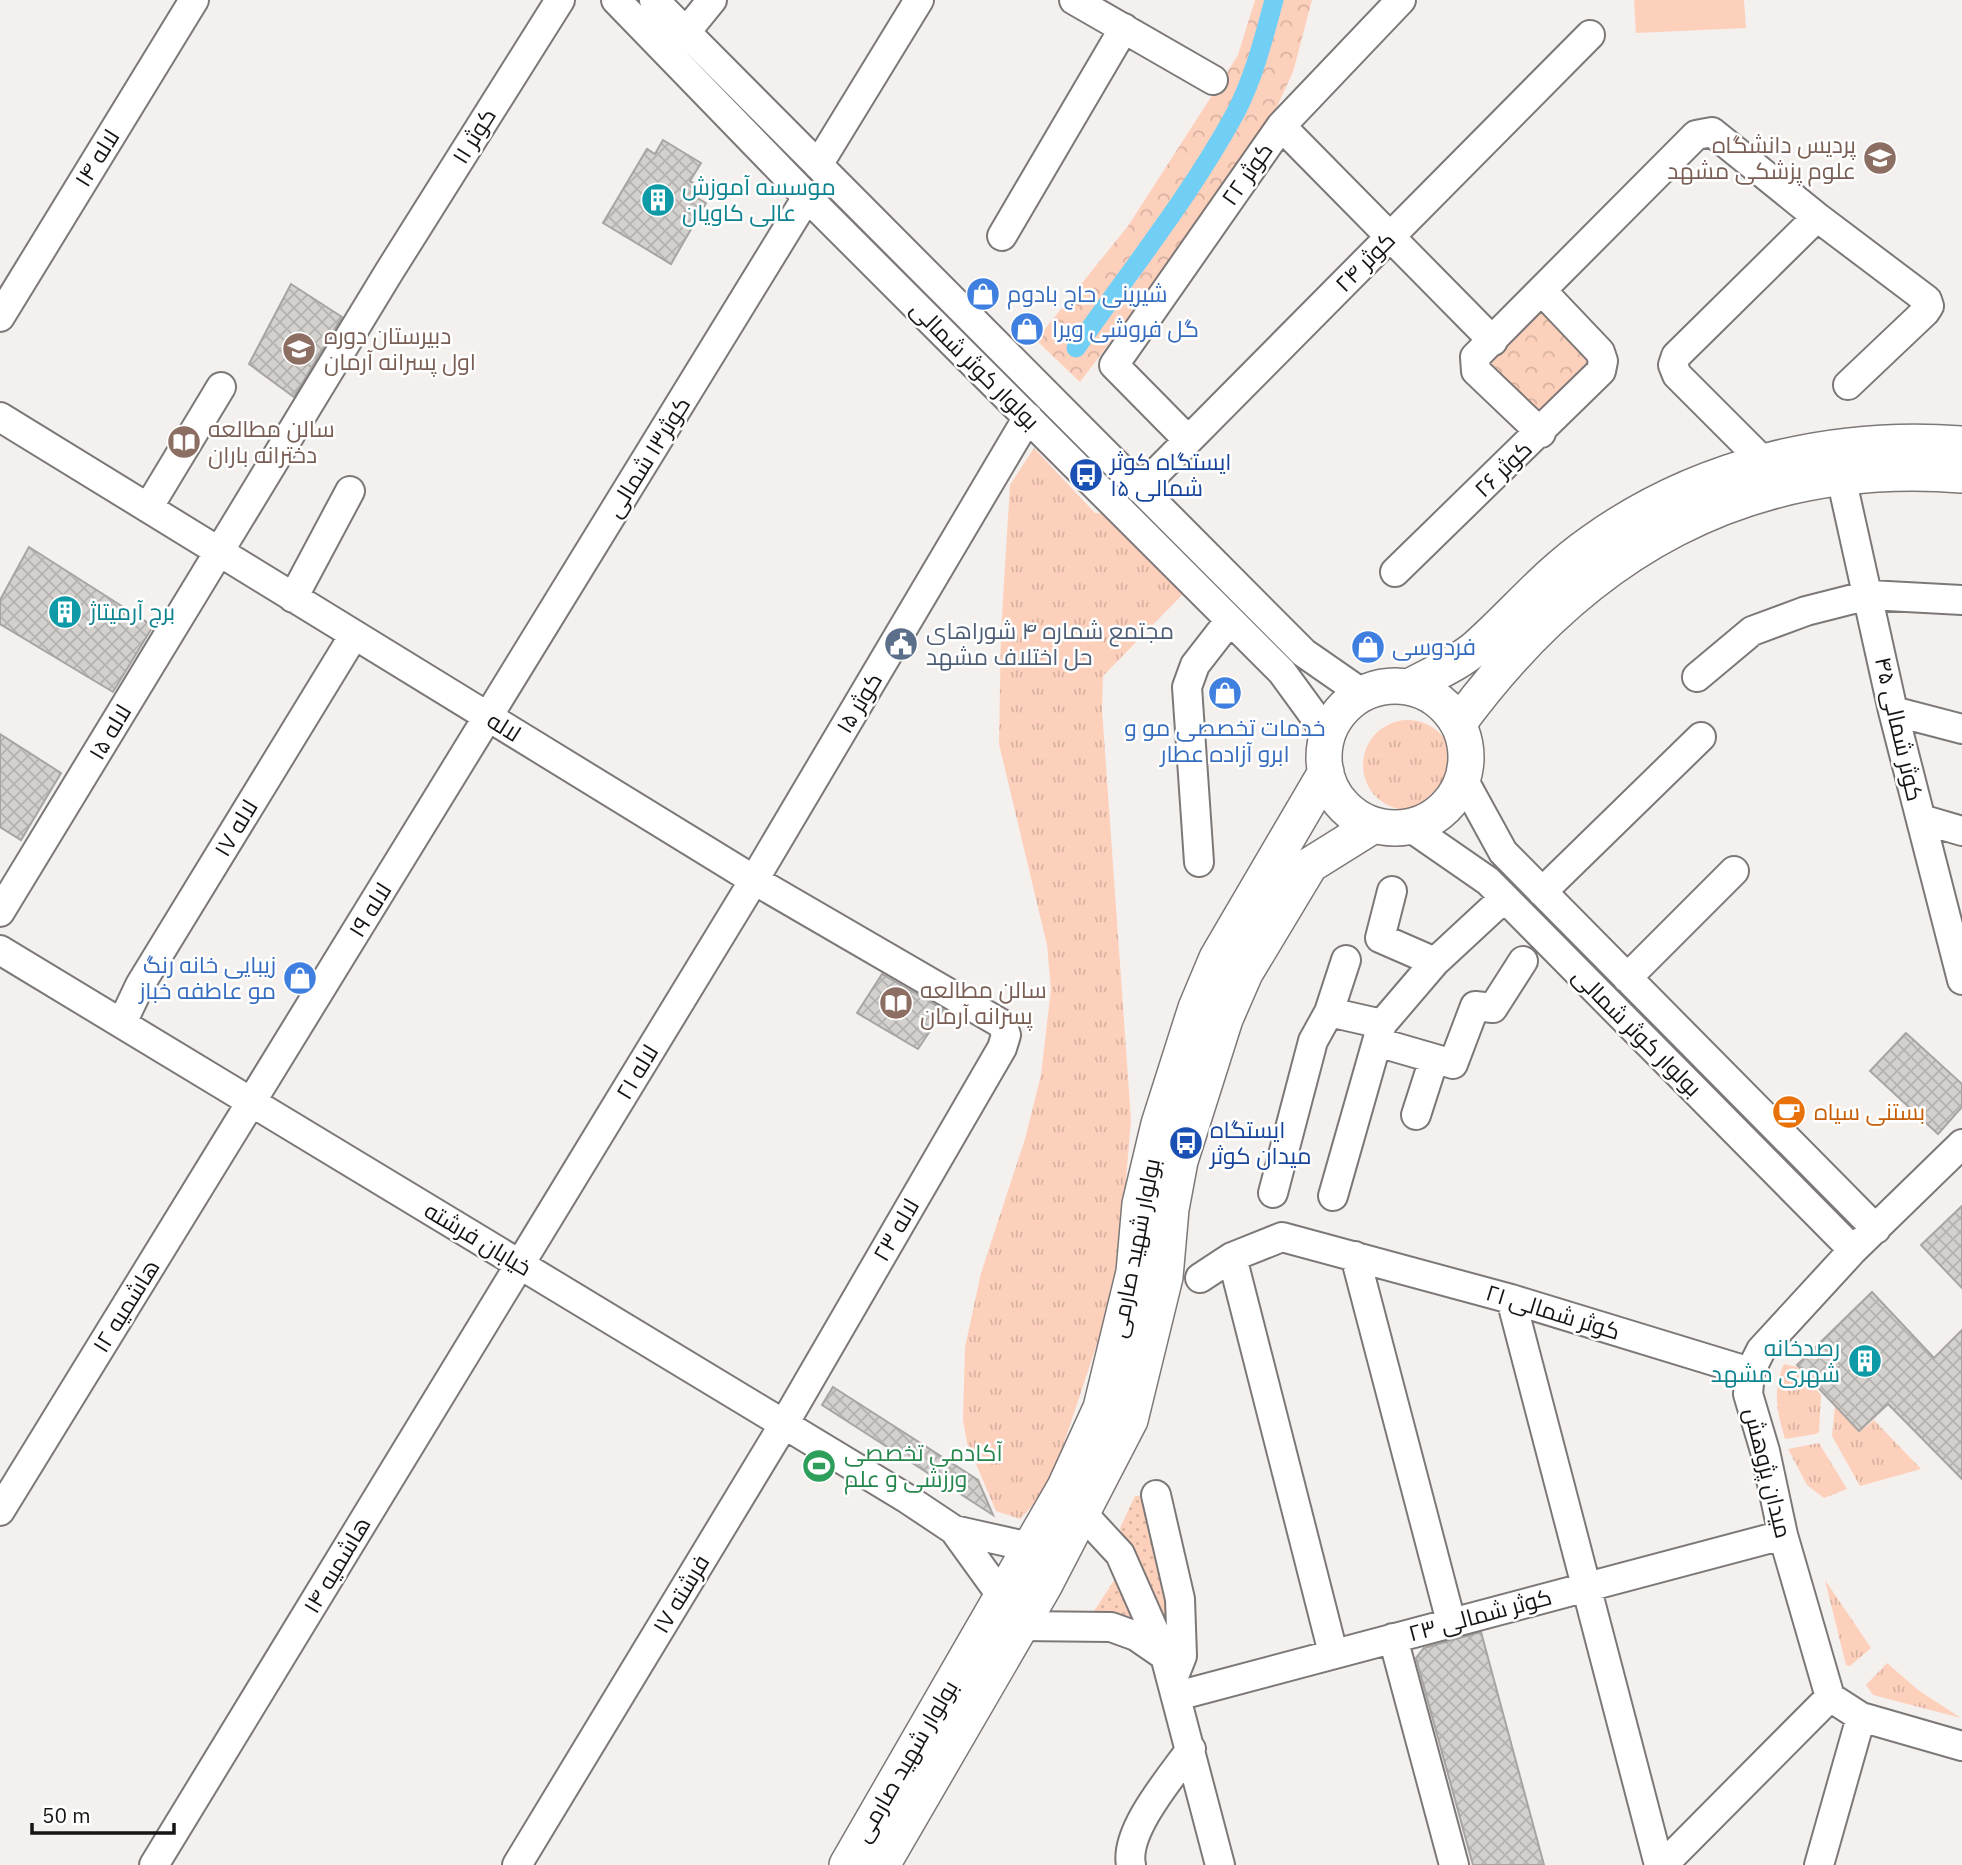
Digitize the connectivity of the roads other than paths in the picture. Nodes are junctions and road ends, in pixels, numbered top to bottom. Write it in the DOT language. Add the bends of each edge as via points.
graph roads {
  1 [pos="194,0"];
  2 [pos="560,0"];
  3 [pos="616,0"];
  4 [pos="654,0"];
  5 [pos="712,0"];
  6 [pos="919,0"];
  7 [pos="1074,0"];
  8 [pos="1401,0"];
  9 [pos="1124,28"];
  10 [pos="687,32"];
  11 [pos="1590,35"];
  12 [pos="1213,80"];
  13 [pos="1281,126"];
  14 [pos="818,165"];
  15 [pos="807,197"];
  16 [pos="1817,217"];
  17 [pos="1002,236"];
  18 [pos="1391,237"];
  19 [pos="1543,292"];
  20 [pos="0,317"];
  21 [pos="1493,341"];
  22 [pos="1848,385"];
  23 [pos="221,387"];
  24 [pos="0,417"];
  25 [pos="1028,417"];
  26 [pos="1541,433"];
  27 [pos="1188,440"];
  28 [pos="1962,444"];
  29 [pos="1763,461"];
  30 [pos="1962,475"];
  31 [pos="1841,477"];
  32 [pos="1140,489"];
  33 [pos="351,491"];
  34 [pos="148,508"];
  35 [pos="219,552"];
  36 [pos="1395,572"];
  37 [pos="1869,595"];
  38 [pos="293,598"];
  39 [pos="1962,600"];
  40 [pos="1230,620"];
  41 [pos="354,635"];
  42 [pos="1697,677"];
  43 [pos="1409,687"];
  44 [pos="1363,694"];
  45 [pos="1892,711"];
  46 [pos="488,717"];
  47 [pos="1458,724"];
  48 [pos="1962,729"];
  49 [pos="1328,735"];
  50 [pos="1701,737"];
  51 [pos="1326,772"];
  52 [pos="1463,779"];
  53 [pos="1921,819"];
  54 [pos="1374,825"];
  55 [pos="1410,827"];
  56 [pos="1962,831"];
  57 [pos="1199,862"];
  58 [pos="1734,871"];
  59 [pos="754,880"];
  60 [pos="1392,891"];
  61 [pos="1542,892"];
  62 [pos="1504,898"];
  63 [pos="0,912"];
  64 [pos="0,950"];
  65 [pos="1346,960"];
  66 [pos="1522,961"];
  67 [pos="1436,962"];
  68 [pos="1627,978"];
  69 [pos="1962,980"];
  70 [pos="1329,1012"];
  71 [pos="122,1023"];
  72 [pos="1379,1033"];
  73 [pos="1006,1035"];
  74 [pos="1434,1059"];
  75 [pos="251,1102"];
  76 [pos="1416,1115"];
  77 [pos="1962,1144"];
  78 [pos="1273,1193"];
  79 [pos="1333,1196"];
  80 [pos="1876,1229"];
  81 [pos="1853,1250"];
  82 [pos="1355,1256"];
  83 [pos="1232,1258"];
  84 [pos="520,1264"];
  85 [pos="1200,1278"];
  86 [pos="1511,1299"];
  87 [pos="1750,1372"];
  88 [pos="784,1424"];
  89 [pos="1156,1495"];
  90 [pos="0,1511"];
  91 [pos="1082,1513"];
  92 [pos="954,1530"];
  93 [pos="1783,1535"];
  94 [pos="1030,1547"];
  95 [pos="1587,1587"];
  96 [pos="1001,1595"];
  97 [pos="1451,1622"];
  98 [pos="1020,1626"];
  99 [pos="1393,1638"];
  100 [pos="1333,1653"];
  101 [pos="1171,1678"];
  102 [pos="1830,1697"];
  103 [pos="1861,1717"];
  104 [pos="1962,1746"];
  105 [pos="1191,1749"];
  106 [pos="1699,1829"];
  107 [pos="1124,1862"];
  108 [pos="153,1865"];
  109 [pos="517,1865"];
  110 [pos="846,1865"];
  111 [pos="882,1865"];
  112 [pos="1220,1865"];
  113 [pos="1454,1865"];
  114 [pos="1661,1865"];
  115 [pos="1688,1865"];
  116 [pos="1819,1865"];
  1 -- 20 [label="street, لاله ۱۴"];
  2 -- 35 [label="street, کوثر ۱۱"];
  3 -- 15 [label="street, بولوار کوثر شمالی"];
  4 -- 10 [label="street, بولوار کوثر شمالی"];
  5 -- 10 [label="street"];
  6 -- 14 [label="street"];
  7 -- 9 [label="street"];
  8 -- 13 [label="street, کوثر ۲۲"];
  9 -- 12 [label="street"];
  9 -- 17 [label="street"];
  10 -- 14 [label="street, بولوار کوثر شمالی"];
  11 -- 18 [label="street, کوثر ۲۴"];
  13 -- 18 [label="street"];
  13 -- 27 [label="street, کوثر ۲۲" via="1114,365"];
  14 -- 32 [label="street, بولوار کوثر شمالی"];
  15 -- 25 [label="street, بولوار کوثر شمالی"];
  15 -- 46 [label="street, کوثر۱۳ شمالی"];
  16 -- 19 [label="street" via="1712,132 1704,131"];
  16 -- 22 [label="street" via="1929,306"];
  16 -- 29 [label="street" via="1676,356 1673,365 1677,375"];
  18 -- 21 [label="street"];
  18 -- 27 [label="street, کوثر ۲۴"];
  19 -- 21 [label="street"];
  19 -- 26 [label="street, کوثر ۲۶" via="1600,352 1603,361 1601,371"];
  21 -- 26 [label="street" via="1475,357 1476,371"];
  23 -- 34 [label="street"];
  24 -- 34 [label="street, لاله"];
  25 -- 40 [label="street, بولوار کوثر شمالی"];
  25 -- 59 [label="street, کوثر ۱۵"];
  26 -- 36 [label="street, کوثر ۲۶"];
  27 -- 32 [label="street, کوثر ۲۴"];
  28 -- 29 [label="main road" via="1852,444"];
  29 -- 43 [label="main road" via="1652,505 1591,542 1536,587 1475,649"];
  30 -- 31 [label="main road"];
  31 -- 37 [label="street, کوثر شمالی ۴۵"];
  31 -- 47 [label="main road" via="1803,482 1666,531 1557,610 1506,662"];
  32 -- 44 [label="street, بولوار کوثر شمالی" via="1304,653"];
  33 -- 38 [label="street"];
  34 -- 35 [label="street, لاله"];
  35 -- 38 [label="street, لاله"];
  35 -- 63 [label="street, لاله ۱۵"];
  37 -- 39 [label="street"];
  37 -- 42 [label="street" via="1752,631"];
  37 -- 45 [label="street, کوثر شمالی ۴۵"];
  38 -- 41 [label="street, لاله"];
  40 -- 49 [label="street, بولوار کوثر شمالی" via="1282,672"];
  40 -- 57 [label="street" via="1195,666 1187,687"];
  41 -- 46 [label="street, لاله"];
  41 -- 71 [label="street, لاله ۱۷" via="140,985"];
  43 -- 44 [label="main road" via="1385,687"];
  43 -- 47 [label="main road" via="1442,704"];
  44 -- 49 [label="main road" via="1335,718"];
  45 -- 48 [label="street"];
  45 -- 53 [label="street, کوثر شمالی ۴۵"];
  46 -- 59 [label="street, لاله"];
  46 -- 75 [label="street, لاله ۱۹"];
  47 -- 52 [label="main road" via="1466,761"];
  49 -- 51 [label="main road"];
  50 -- 61 [label="street"];
  51 -- 54 [label="main road" via="1342,805"];
  51 -- 94 [label="main road, بولوار شهید صارمی" via="1217,958 1196,1008 1159,1124 1140,1204 1134,1272 1101,1408 1065,1487"];
  52 -- 55 [label="main road" via="1443,810"];
  52 -- 61 [label="street, بولوار کوثر شمالی" via="1503,852"];
  53 -- 56 [label="street"];
  53 -- 69 [label="street, کوثر شمالی ۴۵"];
  54 -- 55 [label="main road"];
  54 -- 91 [label="main road, بولوار شهید صارمی" via="1310,865 1245,973 1225,1019 1180,1161 1165,1277 1130,1420"];
  55 -- 62 [label="street, بولوار کوثر شمالی" via="1488,881"];
  58 -- 68 [label="street"];
  59 -- 73 [label="street, لاله" via="1002,1024"];
  59 -- 84 [label="street, لاله ۲۱"];
  60 -- 67 [label="street" via="1380,938"];
  61 -- 68 [label="street, بولوار کوثر شمالی"];
  62 -- 67 [label="street"];
  62 -- 81 [label="street, بولوار کوثر شمالی"];
  64 -- 71 [label="street, خیابان فرشته"];
  65 -- 70 [label="street"];
  66 -- 74 [label="street" via="1493,1008 1475,1006 1452,1064"];
  67 -- 72 [label="street"];
  68 -- 80 [label="street, بولوار کوثر شمالی"];
  70 -- 72 [label="street"];
  70 -- 78 [label="street" via="1313,1041"];
  71 -- 75 [label="street, خیابان فرشته"];
  72 -- 74 [label="street"];
  72 -- 79 [label="street"];
  73 -- 88 [label="street, لاله ۲۳"];
  74 -- 76 [label="street"];
  75 -- 84 [label="street, خیابان فرشته"];
  75 -- 90 [label="street, هاشمیه ۱۲"];
  77 -- 80 [label="street"];
  80 -- 81 [label="street"];
  81 -- 87 [label="street" via="1760,1350"];
  82 -- 83 [label="street, کوثر شمالی ۲۱" via="1282,1237"];
  82 -- 86 [label="street, کوثر شمالی ۲۱"];
  82 -- 97 [label="street"];
  83 -- 85 [label="street, کوثر شمالی ۲۱"];
  83 -- 100 [label="street"];
  84 -- 88 [label="street, خیابان فرشته"];
  84 -- 108 [label="street, هاشمیه ۱۴"];
  86 -- 87 [label="street, کوثر شمالی ۲۱"];
  86 -- 95 [label="street"];
  87 -- 93 [label="street, میدان پژوهش" via="1748,1394"];
  88 -- 92 [label="street, خیابان فرشته"];
  88 -- 109 [label="street, فرشته ۱۷"];
  89 -- 101 [label="street" via="1180,1599 1182,1656"];
  91 -- 98 [label="main road, بولوار شهید صارمی"];
  91 -- 101 [label="street" via="1120,1554"];
  92 -- 94 [label="street, خیابان فرشته"];
  92 -- 96 [label="street, خیابان فرشته"];
  93 -- 95 [label="street, کوثر شمالی ۲۳"];
  93 -- 102 [label="street, میدان پژوهش"];
  94 -- 96 [label="main road, بولوار شهید صارمی"];
  95 -- 97 [label="street, کوثر شمالی ۲۳"];
  95 -- 114 [label="street"];
  96 -- 110 [label="main road, بولوار شهید صارمی"];
  97 -- 99 [label="street, کوثر شمالی ۲۳"];
  98 -- 101 [label="street" via="1111,1627 1136,1636"];
  98 -- 111 [label="main road, بولوار شهید صارمی"];
  99 -- 100 [label="street, کوثر شمالی ۲۳"];
  99 -- 113 [label="street"];
  100 -- 101 [label="street, کوثر شمالی ۲۳"];
  101 -- 105 [label="street"];
  102 -- 103 [label="street"];
  102 -- 106 [label="street"];
  103 -- 104 [label="street"];
  103 -- 116 [label="street"];
  105 -- 107 [label="street" via="1135,1835"];
  105 -- 112 [label="street"];
  106 -- 114 [label="street"];
  106 -- 115 [label="street"];
}
